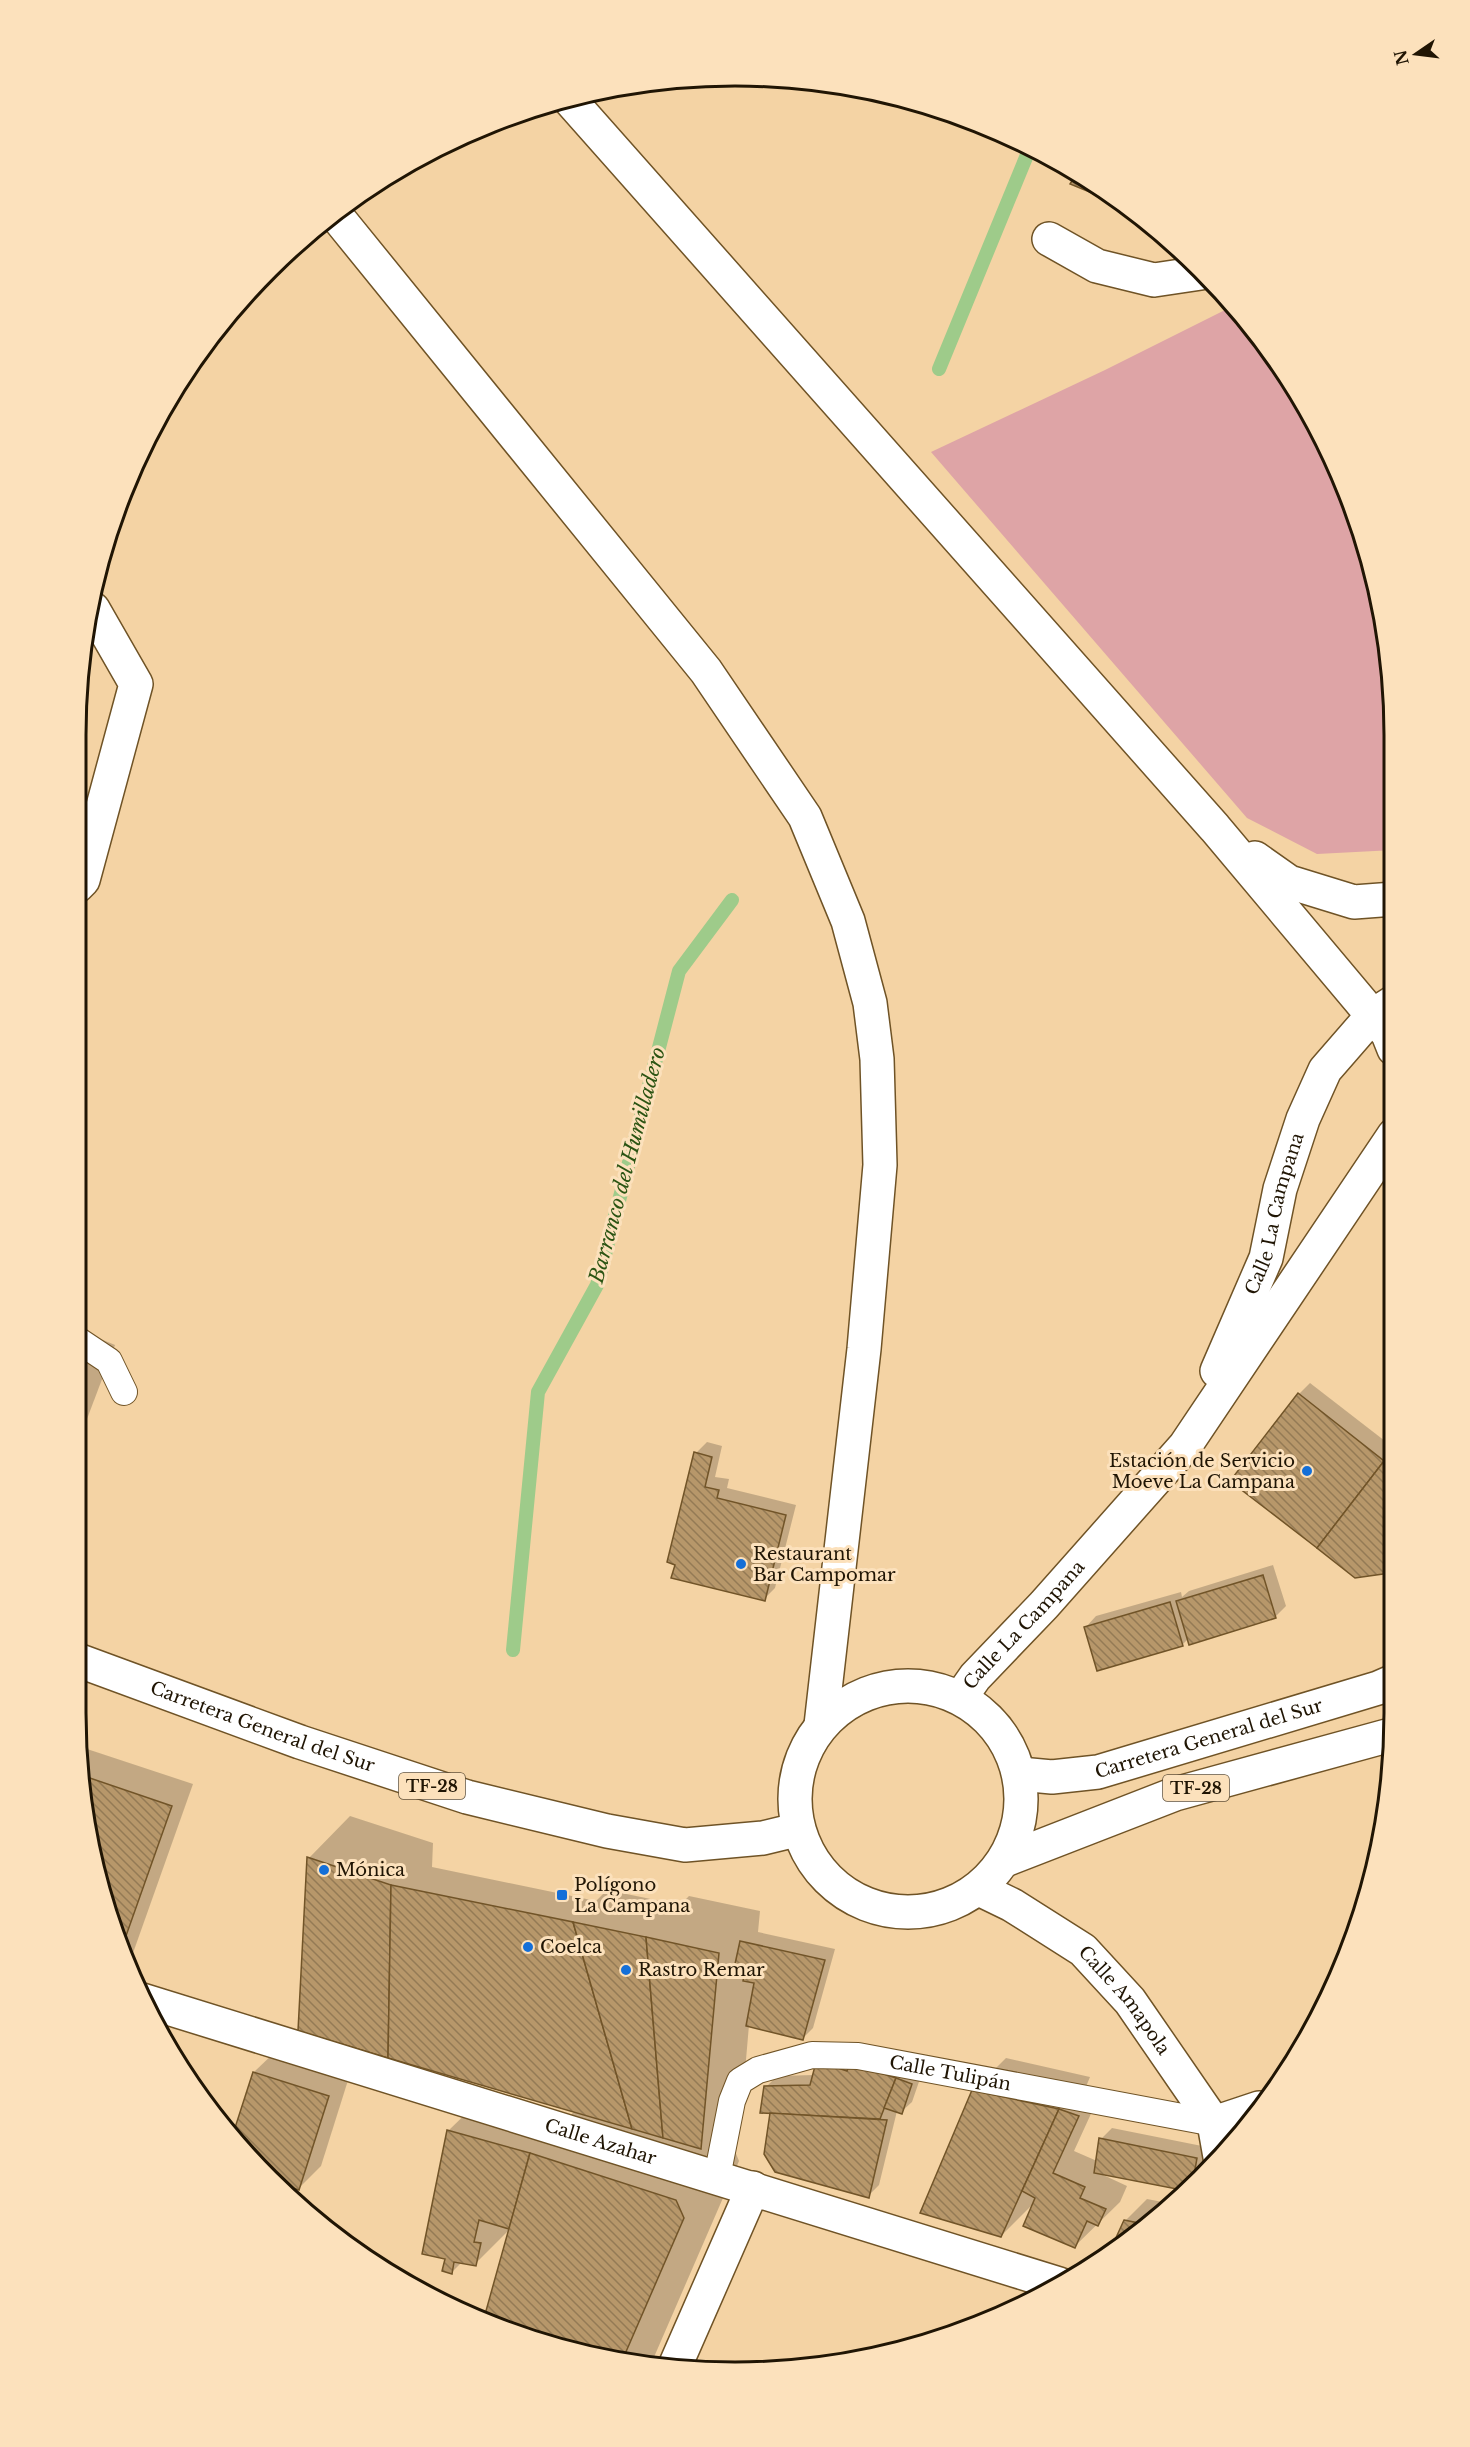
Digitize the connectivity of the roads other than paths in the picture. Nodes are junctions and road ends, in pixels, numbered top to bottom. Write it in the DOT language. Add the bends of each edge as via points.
graph roads {
  1 [pos="575,106"];
  2 [pos="340,220"];
  3 [pos="1049,239"];
  4 [pos="1192,274"];
  5 [pos="97,616"];
  6 [pos="1215,828"];
  7 [pos="86,869"];
  8 [pos="1384,900"];
  9 [pos="1383,1009"];
  10 [pos="1384,1151"];
  11 [pos="86,1346"];
  12 [pos="124,1392"];
  13 [pos="1185,1446"];
  14 [pos="86,1663"];
  15 [pos="1384,1685"];
  16 [pos="961,1697"];
  17 [pos="821,1725"];
  18 [pos="1383,1737"];
  19 [pos="1020,1774"];
  20 [pos="796,1830"];
  21 [pos="1005,1860"];
  22 [pos="979,1889"];
  23 [pos="155,2004"];
  24 [pos="1246,2112"];
  25 [pos="1214,2123"];
  26 [pos="1218,2145"];
  27 [pos="717,2177"];
  28 [pos="753,2188"];
  29 [pos="1048,2281"];
  30 [pos="678,2359"];
  1 -- 6 [label="main road"];
  2 -- 17 [label="main road" via="706,671 805,817 848,921 870,1003 877,1059 880,1165 864,1349"];
  3 -- 4 [label="main road" via="1097,266 1154,280"];
  5 -- 7 [label="main road" via="136,684"];
  6 -- 8 [label="main road" via="1289,882 1354,902"];
  6 -- 9 [label="main road"];
  9 -- 13 [label="main road, Calle La Campana" via="1325,1070 1303,1119 1280,1189 1266,1258"];
  10 -- 13 [label="main road, Calle La Campana"];
  11 -- 12 [label="lane" via="108,1361"];
  13 -- 16 [label="main road, Calle La Campana"];
  14 -- 20 [label="main road, Carretera General del Sur / TF-28" via="300,1742 467,1797 607,1831 685,1845 763,1839"];
  15 -- 19 [label="main road, Carretera General del Sur / TF-28" via="1098,1772 1052,1777"];
  16 -- 17 [label="main road, TF-28" via="928,1686 889,1686 851,1699"];
  16 -- 19 [label="main road, TF-28" via="1000,1731"];
  17 -- 20 [label="main road, TF-28" via="799,1765 793,1800"];
  18 -- 21 [label="main road, TF-28" via="1175,1794"];
  19 -- 21 [label="main road, TF-28" via="1021,1818"];
  20 -- 22 [label="main road, TF-28" via="809,1857 829,1882 864,1904 903,1913 923,1911 944,1908"];
  21 -- 22 [label="main road, TF-28"];
  22 -- 25 [label="main road, Calle Amapola" via="1083,1950 1130,2001"];
  23 -- 27 [label="main road, Calle Azahar"];
  24 -- 25 [label="main road, Calle Tulipán"];
  25 -- 26 [label="main road, Calle Amapola"];
  25 -- 27 [label="lane, Calle Tulipán" via="858,2056 812,2055 758,2070 740,2081 732,2101"];
  27 -- 28 [label="main road, Calle Azahar"];
  28 -- 29 [label="main road, Calle Azahar"];
  28 -- 30 [label="main road"];
}
